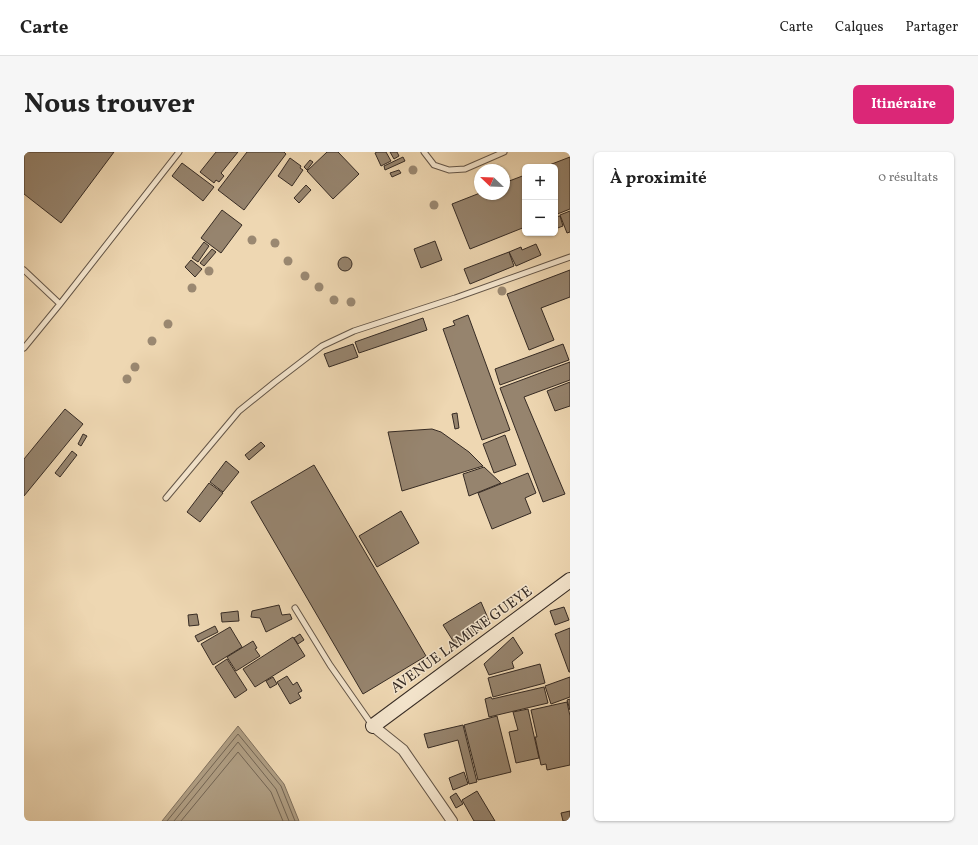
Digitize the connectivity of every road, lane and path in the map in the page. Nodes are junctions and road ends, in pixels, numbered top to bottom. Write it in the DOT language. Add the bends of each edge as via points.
graph roads {
  1 [pos="179,152"];
  2 [pos="424,152"];
  3 [pos="504,152"];
  4 [pos="570,257"];
  5 [pos="24,270"];
  6 [pos="60,304"];
  7 [pos="24,348"];
  8 [pos="166,498"];
  9 [pos="570,580"];
  10 [pos="295,608"];
  11 [pos="373,726"];
  12 [pos="452,821"];
  1 -- 6 [label="lane"];
  2 -- 3 [label="lane" via="434,165 449,170 465,168"];
  4 -- 8 [label="lane" via="354,331 322,346 239,411"];
  5 -- 6 [label="lane"];
  6 -- 7 [label="lane"];
  9 -- 11 [label="street, AVENUE LAMINE GUEYE"];
  10 -- 11 [label="lane" via="330,665"];
  11 -- 12 [label="street" via="403,750"];
}
